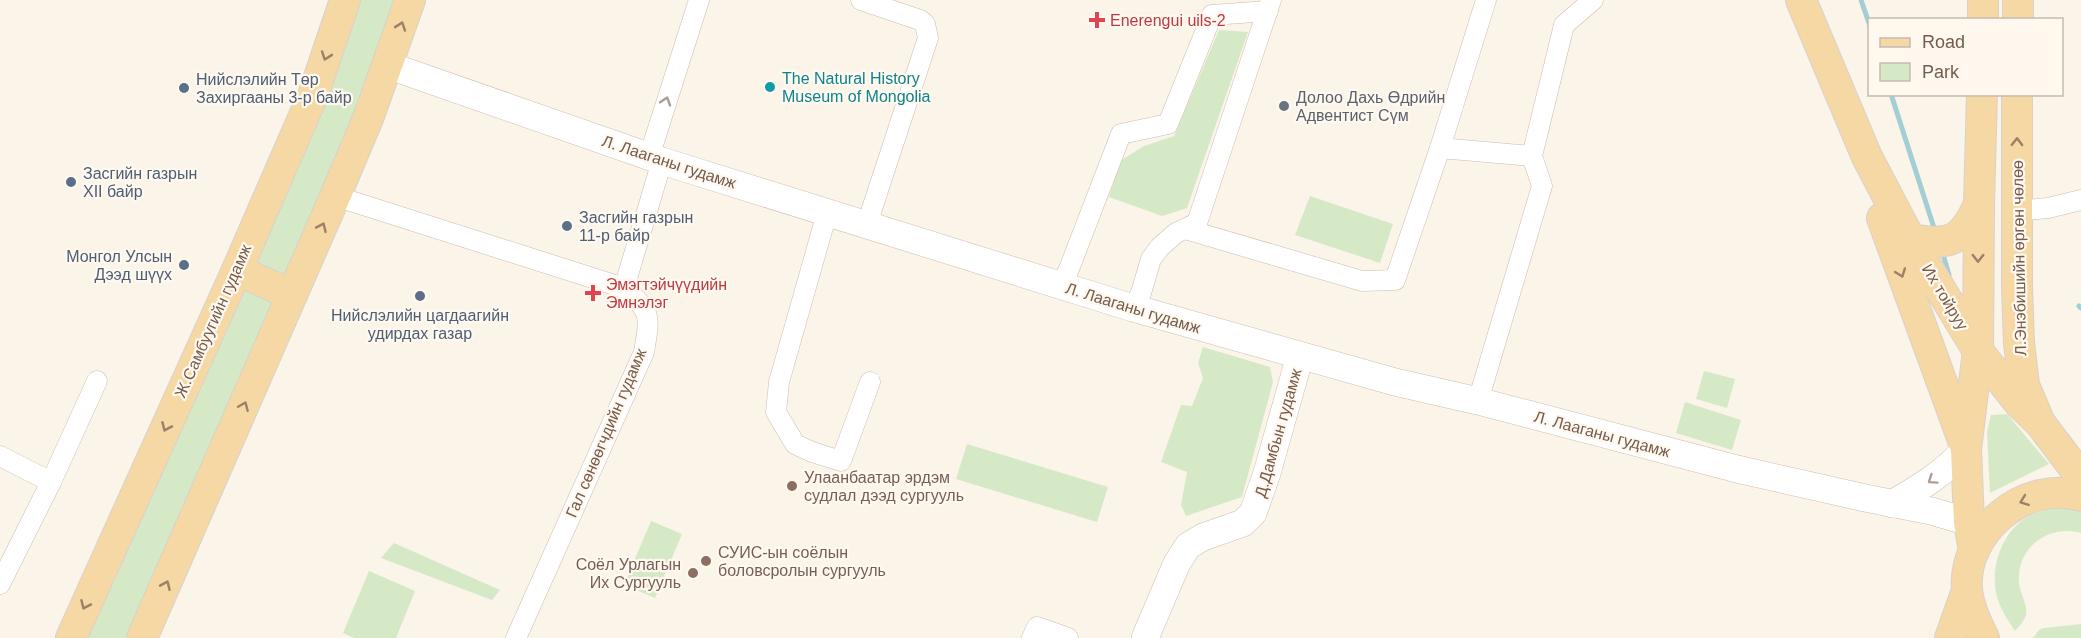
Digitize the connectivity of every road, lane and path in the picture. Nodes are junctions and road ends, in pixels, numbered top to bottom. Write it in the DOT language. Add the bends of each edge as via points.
graph roads {
  1 [pos="345,0"];
  2 [pos="410,0"];
  3 [pos="699,0"];
  4 [pos="861,0"];
  5 [pos="1486,0"];
  6 [pos="1593,0"];
  7 [pos="1801,0"];
  8 [pos="1983,0"];
  9 [pos="2018,0"];
  10 [pos="1270,6"];
  11 [pos="1983,18"];
  12 [pos="2018,18"];
  13 [pos="387,65"];
  14 [pos="1982,96"];
  15 [pos="2017,96"];
  16 [pos="1440,148"];
  17 [pos="1532,156"];
  18 [pos="1866,156"];
  19 [pos="655,159"];
  20 [pos="335,196"];
  21 [pos="2081,200"];
  22 [pos="1978,204"];
  23 [pos="2016,212"];
  24 [pos="827,213"];
  25 [pos="867,224"];
  26 [pos="1185,229"];
  27 [pos="1910,239"];
  28 [pos="237,270"];
  29 [pos="1061,286"];
  30 [pos="624,288"];
  31 [pos="292,295"];
  32 [pos="1133,308"];
  33 [pos="1978,351"];
  34 [pos="1300,356"];
  35 [pos="97,381"];
  36 [pos="870,382"];
  37 [pos="1478,401"];
  38 [pos="2030,413"];
  39 [pos="1966,448"];
  40 [pos="0,456"];
  41 [pos="2081,477"];
  42 [pos="51,482"];
  43 [pos="2081,496"];
  44 [pos="1892,504"];
  45 [pos="1969,522"];
  46 [pos="1974,551"];
  47 [pos="0,584"];
  48 [pos="1967,590"];
  49 [pos="71,638"];
  50 [pos="142,638"];
  51 [pos="516,638"];
  52 [pos="1032,638"];
  53 [pos="1068,638"];
  54 [pos="1145,638"];
  55 [pos="1950,638"];
  56 [pos="1984,638"];
  1 -- 28 [label="main road, Ж.Самбуугийн гудамж, one-way" via="313,95"];
  13 -- 2 [label="main road, one-way"];
  19 -- 3 [label="street, one-way"];
  4 -- 25 [label="street" via="920,20 928,38"];
  5 -- 16 [label="street"];
  6 -- 17 [label="street" via="1564,25"];
  7 -- 18 [label="main road, Их тойруу"];
  8 -- 11 [label="main road"];
  9 -- 12 [label="main road"];
  10 -- 26 [label="street" via="1197,223"];
  10 -- 29 [label="street" via="1212,15 1168,124 1121,134"];
  13 -- 19 [label="main road, Л. Лааганы гудамж"];
  13 -- 20 [label="main road"];
  14 -- 22 [label="main road"];
  23 -- 15 [label="main road, Л.Энэбишийн өргөн чөлөө, one-way"];
  16 -- 17 [label="street"];
  16 -- 26 [label="street" via="1395,280 1362,281"];
  17 -- 37 [label="street" via="1542,186"];
  18 -- 27 [label="main road, Их тойруу"];
  18 -- 39 [label="main road, Их тойруу, one-way" via="1883,223"];
  19 -- 24 [label="main road, Л. Лааганы гудамж"];
  19 -- 30 [label="street"];
  20 -- 30 [label="street"];
  31 -- 20 [label="main road, one-way"];
  21 -- 23 [label="street"];
  22 -- 27 [label="main road" via="1970,223 1953,238 1942,242"];
  22 -- 33 [label="main road, one-way"];
  23 -- 38 [label="main road, Л.Энэбишийн өргөн чөлөө" via="2019,343"];
  24 -- 25 [label="main road, Л. Лааганы гудамж"];
  24 -- 36 [label="street" via="779,382 776,412 795,444 841,461"];
  25 -- 29 [label="main road, Л. Лааганы гудамж"];
  26 -- 32 [label="street" via="1169,239 1151,259"];
  27 -- 33 [label="main road, Их тойруу"];
  28 -- 31 [label="main road"];
  28 -- 49 [label="main road, Ж.Самбуугийн гудамж, one-way"];
  29 -- 32 [label="main road, Л. Лааганы гудамж"];
  30 -- 51 [label="street, Гал сөнөөгчдийн гудамж" via="641,303 649,322 644,352"];
  50 -- 31 [label="main road, one-way"];
  32 -- 34 [label="main road, Л. Лааганы гудамж"];
  33 -- 38 [label="main road"];
  33 -- 39 [label="main road, Их тойруу"];
  34 -- 37 [label="main road, Л. Лааганы гудамж"];
  34 -- 54 [label="main road, Д.Дамбын гудамж" via="1253,513 1242,523 1188,546 1177,562"];
  35 -- 42 [label="street"];
  37 -- 44 [label="main road, Л. Лааганы гудамж" via="1737,469"];
  38 -- 39 [label="main road" via="2000,405 1984,417"];
  38 -- 41 [label="main road, Л.Энэбишийн өргөн чөлөө"];
  39 -- 44 [label="main road, one-way" via="1932,481"];
  39 -- 45 [label="main road, Их тойруу"];
  40 -- 42 [label="street"];
  42 -- 47 [label="street"];
  43 -- 46 [label="main road, one-way" via="2041,494 2012,505 1989,525"];
  44 -- 45 [label="main road, Л. Лааганы гудамж"];
  45 -- 46 [label="main road, Их тойруу"];
  46 -- 48 [label="main road"];
  48 -- 55 [label="main road"];
  48 -- 56 [label="main road" via="1973,617"];
  52 -- 53 [label="street" via="1037,627"];
}
